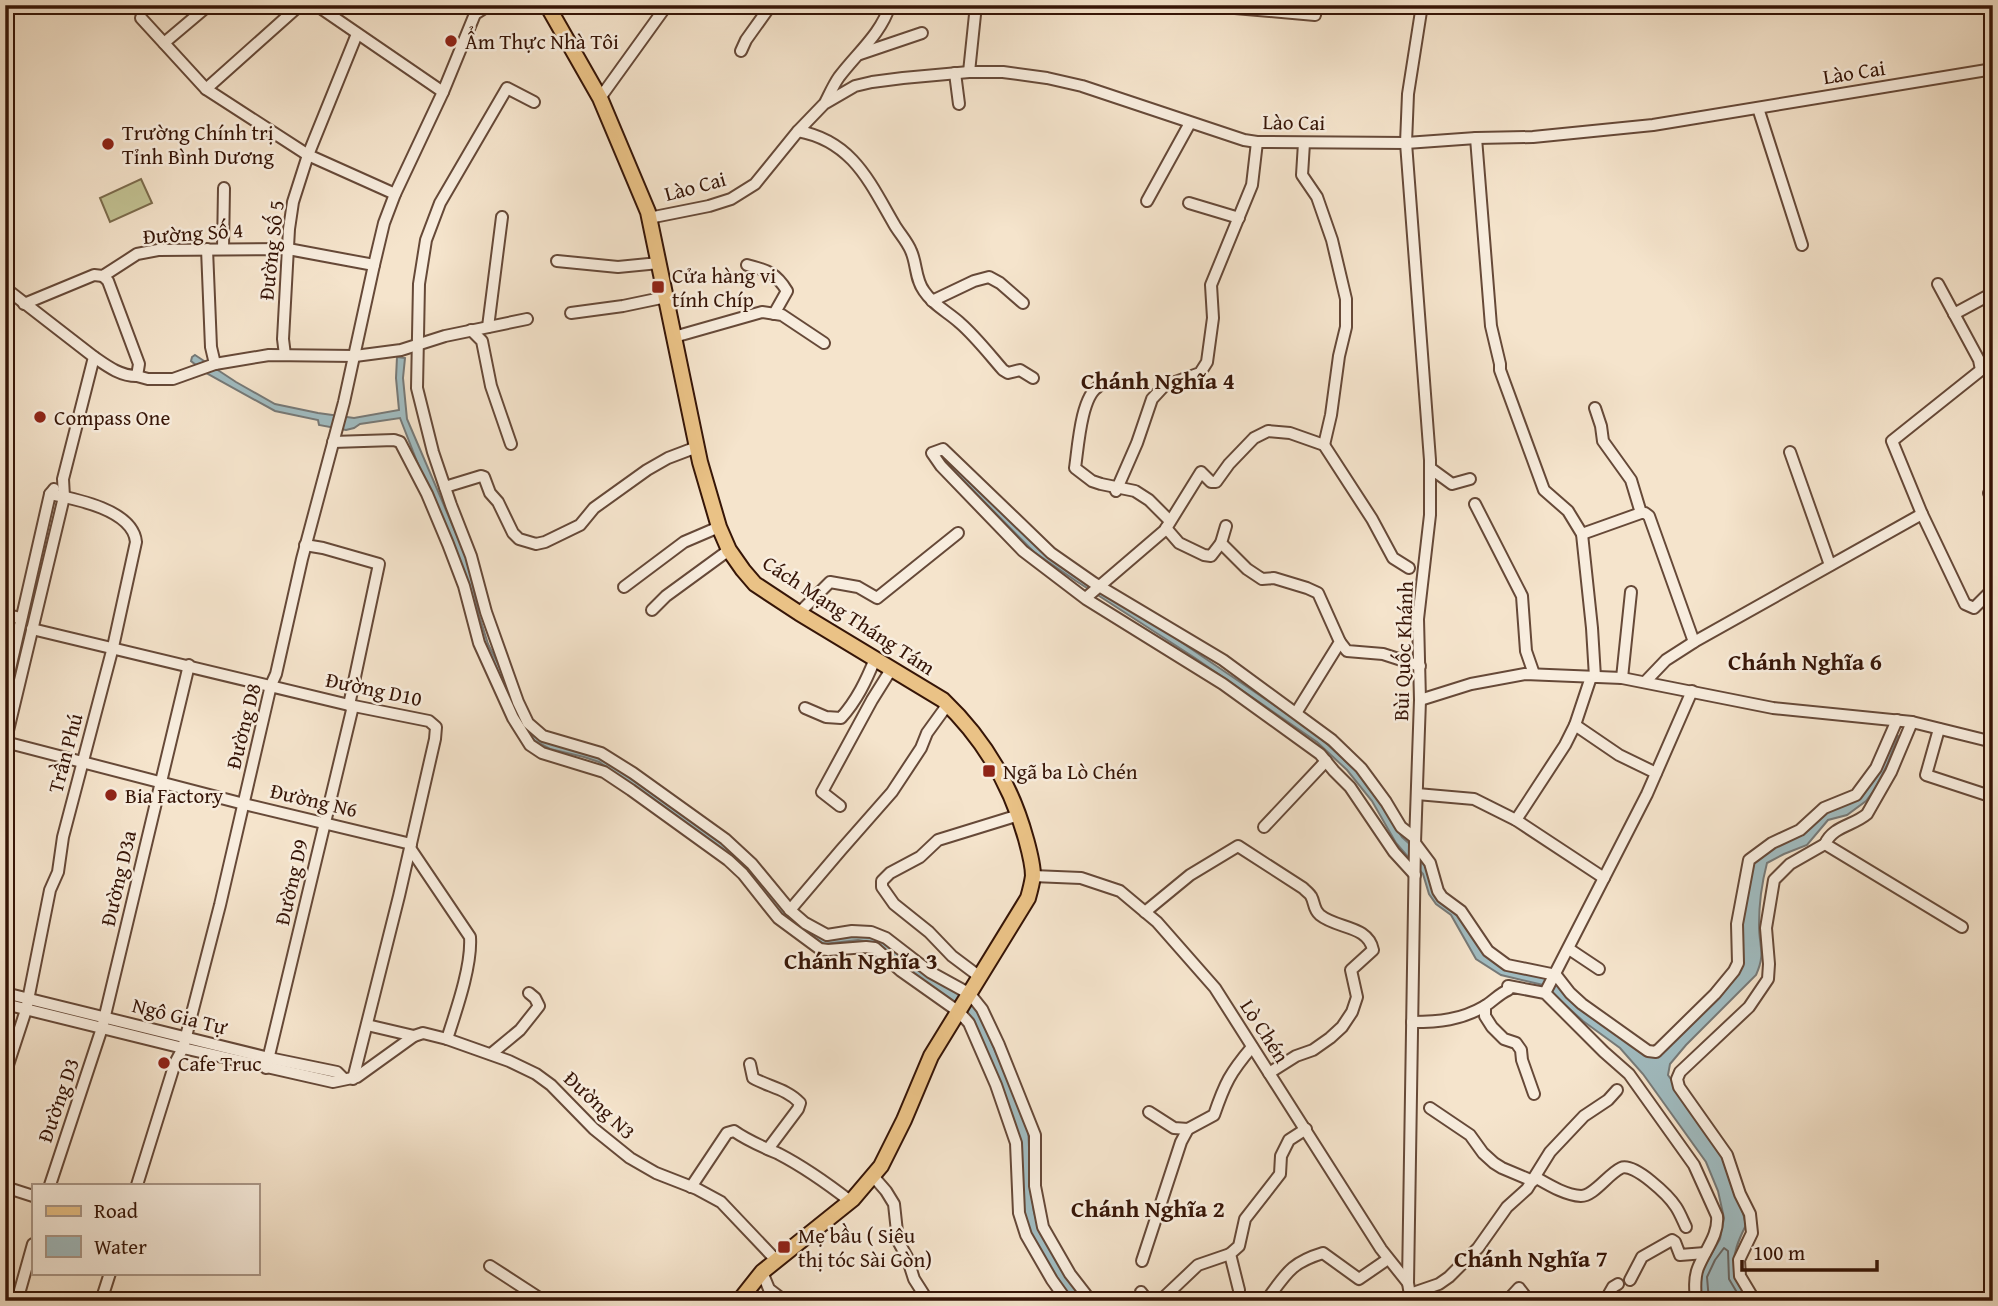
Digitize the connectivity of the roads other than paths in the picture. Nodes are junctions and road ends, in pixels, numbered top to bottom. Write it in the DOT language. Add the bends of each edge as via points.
graph roads {
  1 [pos="209,5"];
  2 [pos="300,5"];
  3 [pos="316,5"];
  4 [pos="489,5"];
  5 [pos="547,5"];
  6 [pos="667,5"];
  7 [pos="771,5"];
  8 [pos="891,5"];
  9 [pos="976,5"];
  10 [pos="1200,5"];
  11 [pos="1317,5"];
  12 [pos="1422,5"];
  13 [pos="473,10"];
  14 [pos="141,18"];
  15 [pos="922,33"];
  16 [pos="357,34"];
  17 [pos="164,43"];
  18 [pos="741,51"];
  19 [pos="860,54"];
  20 [pos="1993,69"];
  21 [pos="969,72"];
  22 [pos="956,73"];
  23 [pos="206,89"];
  24 [pos="443,92"];
  25 [pos="600,99"];
  26 [pos="534,102"];
  27 [pos="824,104"];
  28 [pos="959,104"];
  29 [pos="1758,108"];
  30 [pos="1190,123"];
  31 [pos="798,131"];
  32 [pos="1476,138"];
  33 [pos="1258,142"];
  34 [pos="1304,143"];
  35 [pos="1406,143"];
  36 [pos="308,155"];
  37 [pos="224,187"];
  38 [pos="395,194"];
  39 [pos="1147,201"];
  40 [pos="1189,203"];
  41 [pos="502,216"];
  42 [pos="649,218"];
  43 [pos="1239,218"];
  44 [pos="1802,246"];
  45 [pos="288,248"];
  46 [pos="207,249"];
  47 [pos="223,249"];
  48 [pos="557,261"];
  49 [pos="659,263"];
  50 [pos="373,265"];
  51 [pos="747,265"];
  52 [pos="103,276"];
  53 [pos="1938,284"];
  54 [pos="5,288"];
  55 [pos="1993,293"];
  56 [pos="666,297"];
  57 [pos="932,301"];
  58 [pos="1023,303"];
  59 [pos="24,304"];
  60 [pos="570,313"];
  61 [pos="774,314"];
  62 [pos="1954,314"];
  63 [pos="527,319"];
  64 [pos="488,327"];
  65 [pos="471,330"];
  66 [pos="674,337"];
  67 [pos="824,343"];
  68 [pos="417,344"];
  69 [pos="285,355"];
  70 [pos="355,356"];
  71 [pos="94,357"];
  72 [pos="215,364"];
  73 [pos="137,376"];
  74 [pos="1033,379"];
  75 [pos="1098,387"];
  76 [pos="1595,408"];
  77 [pos="335,437"];
  78 [pos="511,444"];
  79 [pos="1324,444"];
  80 [pos="697,447"];
  81 [pos="1790,452"];
  82 [pos="1430,468"];
  83 [pos="63,479"];
  84 [pos="1470,480"];
  85 [pos="445,489"];
  86 [pos="1117,489"];
  87 [pos="50,494"];
  88 [pos="428,496"];
  89 [pos="64,497"];
  90 [pos="1475,504"];
  91 [pos="1641,513"];
  92 [pos="1922,514"];
  93 [pos="1168,524"];
  94 [pos="1226,526"];
  95 [pos="719,527"];
  96 [pos="958,533"];
  97 [pos="1582,534"];
  98 [pos="1221,542"];
  99 [pos="305,545"];
  100 [pos="729,550"];
  101 [pos="1830,565"];
  102 [pos="1409,568"];
  103 [pos="624,587"];
  104 [pos="1100,587"];
  105 [pos="1993,589"];
  106 [pos="1632,592"];
  107 [pos="26,596"];
  108 [pos="1087,596"];
  109 [pos="39,599"];
  110 [pos="652,610"];
  111 [pos="799,613"];
  112 [pos="5,615"];
  113 [pos="21,618"];
  114 [pos="32,629"];
  115 [pos="1340,642"];
  116 [pos="1694,642"];
  117 [pos="113,648"];
  118 [pos="875,659"];
  119 [pos="503,663"];
  120 [pos="189,665"];
  121 [pos="1420,666"];
  122 [pos="491,668"];
  123 [pos="892,668"];
  124 [pos="16,669"];
  125 [pos="1534,674"];
  126 [pos="1593,677"];
  127 [pos="1622,678"];
  128 [pos="1645,682"];
  129 [pos="271,685"];
  130 [pos="5,691"];
  131 [pos="1692,691"];
  132 [pos="1420,700"];
  133 [pos="948,704"];
  134 [pos="351,705"];
  135 [pos="805,708"];
  136 [pos="1296,713"];
  137 [pos="1897,720"];
  138 [pos="1912,722"];
  139 [pos="1576,724"];
  140 [pos="1939,729"];
  141 [pos="5,742"];
  142 [pos="1993,742"];
  143 [pos="582,747"];
  144 [pos="1326,761"];
  145 [pos="82,763"];
  146 [pos="578,765"];
  147 [pos="1656,774"];
  148 [pos="160,782"];
  149 [pos="1417,794"];
  150 [pos="1993,797"];
  151 [pos="244,804"];
  152 [pos="840,806"];
  153 [pos="1019,815"];
  154 [pos="1516,820"];
  155 [pos="325,822"];
  156 [pos="1264,827"];
  157 [pos="1415,841"];
  158 [pos="1825,844"];
  159 [pos="411,846"];
  160 [pos="1414,872"];
  161 [pos="1033,876"];
  162 [pos="1604,878"];
  163 [pos="790,910"];
  164 [pos="1145,912"];
  165 [pos="1962,928"];
  166 [pos="827,935"];
  167 [pos="818,947"];
  168 [pos="1569,948"];
  169 [pos="1599,968"];
  170 [pos="1555,976"];
  171 [pos="980,977"];
  172 [pos="1546,991"];
  173 [pos="5,993"];
  174 [pos="529,993"];
  175 [pos="969,995"];
  176 [pos="5,1004"];
  177 [pos="27,1004"];
  178 [pos="1485,1006"];
  179 [pos="959,1011"];
  180 [pos="1412,1022"];
  181 [pos="104,1023"];
  182 [pos="368,1025"];
  183 [pos="414,1036"];
  184 [pos="447,1039"];
  185 [pos="184,1043"];
  186 [pos="1252,1047"];
  187 [pos="491,1054"];
  188 [pos="268,1063"];
  189 [pos="750,1064"];
  190 [pos="1269,1073"];
  191 [pos="5,1074"];
  192 [pos="349,1079"];
  193 [pos="1618,1090"];
  194 [pos="1534,1094"];
  195 [pos="1430,1108"];
  196 [pos="1149,1112"];
  197 [pos="1188,1129"];
  198 [pos="1306,1129"];
  199 [pos="768,1149"];
  200 [pos="873,1177"];
  201 [pos="1534,1179"];
  202 [pos="1035,1180"];
  203 [pos="1017,1182"];
  204 [pos="50,1184"];
  205 [pos="137,1184"];
  206 [pos="5,1187"];
  207 [pos="691,1187"];
  208 [pos="32,1196"];
  209 [pos="850,1201"];
  210 [pos="1686,1227"];
  211 [pos="32,1248"];
  212 [pos="1705,1253"];
  213 [pos="1230,1254"];
  214 [pos="1388,1259"];
  215 [pos="776,1261"];
  216 [pos="1142,1261"];
  217 [pos="490,1266"];
  218 [pos="762,1272"];
  219 [pos="110,1274"];
  220 [pos="1630,1279"];
  221 [pos="1618,1284"];
  222 [pos="1239,1290"];
  223 [pos="1409,1293"];
  224 [pos="1528,1299"];
  225 [pos="785,1300"];
  226 [pos="17,1301"];
  227 [pos="101,1301"];
  228 [pos="544,1301"];
  229 [pos="739,1301"];
  230 [pos="770,1301"];
  231 [pos="928,1301"];
  232 [pos="1068,1301"];
  233 [pos="1091,1301"];
  234 [pos="1160,1301"];
  235 [pos="1266,1301"];
  236 [pos="1507,1301"];
  237 [pos="1561,1301"];
  238 [pos="1605,1301"];
  239 [pos="1696,1301"];
  240 [pos="1755,1301"];
  1 -- 17 [label="street"];
  2 -- 23 [label="street"];
  3 -- 16 [label="street"];
  4 -- 13 [label="street"];
  5 -- 25 [label="main road, Cách Mạng Tháng Tám"];
  6 -- 25 [label="street"];
  7 -- 18 [label="street"];
  8 -- 19 [label="street"];
  9 -- 21 [label="street"];
  10 -- 11 [label="street" via="1310,15 1315,15"];
  12 -- 35 [label="street, Bùi Quốc Khánh" via="1408,94"];
  13 -- 24 [label="street, Đường D8"];
  14 -- 17 [label="street"];
  15 -- 19 [label="street"];
  16 -- 24 [label="street"];
  16 -- 36 [label="street, Đường Số 5"];
  17 -- 23 [label="street"];
  19 -- 27 [label="street" via="837,79"];
  20 -- 29 [label="street, Lào Cai"];
  21 -- 22 [label="street, Lào Cai"];
  21 -- 30 [label="street, Lào Cai" via="1025,74 1082,86"];
  22 -- 27 [label="street, Lào Cai" via="872,82"];
  22 -- 28 [label="street"];
  23 -- 36 [label="street"];
  24 -- 38 [label="street, Đường D8"];
  25 -- 42 [label="main road, Cách Mạng Tháng Tám"];
  26 -- 68 [label="street" via="507,89 440,203 426,240"];
  27 -- 31 [label="street, Lào Cai"];
  29 -- 32 [label="street, Lào Cai" via="1617,129"];
  29 -- 44 [label="street"];
  30 -- 33 [label="street, Lào Cai"];
  30 -- 39 [label="street"];
  31 -- 42 [label="street, Lào Cai" via="755,184 731,199"];
  31 -- 57 [label="street" via="817,134 849,155 869,178 912,251 921,288"];
  32 -- 35 [label="street, Lào Cai"];
  32 -- 97 [label="street" via="1491,326 1500,370 1544,490 1569,511"];
  33 -- 34 [label="street, Lào Cai"];
  33 -- 43 [label="street" via="1252,185"];
  34 -- 35 [label="street, Lào Cai"];
  34 -- 79 [label="street" via="1303,174 1317,197 1332,240 1346,299 1346,327"];
  35 -- 82 [label="street, Bùi Quốc Khánh"];
  36 -- 38 [label="street"];
  36 -- 45 [label="street, Đường Số 5" via="293,202"];
  37 -- 47 [label="street"];
  38 -- 50 [label="street, Đường D8"];
  40 -- 43 [label="street"];
  41 -- 64 [label="street"];
  42 -- 49 [label="main road, Cách Mạng Tháng Tám"];
  43 -- 86 [label="street" via="1211,285 1213,318 1207,362 1200,373 1164,386 1152,399"];
  45 -- 47 [label="street, Đường Số 4"];
  45 -- 50 [label="street, Đường Số 4"];
  45 -- 69 [label="street, Đường Số 5"];
  46 -- 47 [label="street, Đường Số 4"];
  46 -- 52 [label="street, Đường Số 4" via="137,254"];
  46 -- 72 [label="street"];
  48 -- 49 [label="street" via="618,267"];
  49 -- 56 [label="main road, Cách Mạng Tháng Tám"];
  50 -- 70 [label="street, Đường D8"];
  51 -- 61 [label="street" via="765,269 787,292"];
  52 -- 59 [label="street, Đường Số 4" via="94,275"];
  52 -- 73 [label="street" via="139,364"];
  53 -- 62 [label="street"];
  54 -- 59 [label="street"];
  55 -- 62 [label="street"];
  56 -- 60 [label="street"];
  56 -- 66 [label="main road, Cách Mạng Tháng Tám"];
  57 -- 58 [label="street" via="989,277"];
  57 -- 74 [label="street" via="960,323 1003,370 1020,370"];
  59 -- 71 [label="street"];
  61 -- 66 [label="street" via="762,312"];
  61 -- 67 [label="street"];
  62 -- 92 [label="street" via="1982,370 1892,440"];
  63 -- 64 [label="street"];
  64 -- 65 [label="street"];
  65 -- 68 [label="street"];
  65 -- 78 [label="street" via="482,341 491,386"];
  66 -- 80 [label="main road, Cách Mạng Tháng Tám"];
  68 -- 70 [label="street"];
  68 -- 85 [label="street" via="417,388"];
  69 -- 70 [label="street"];
  69 -- 72 [label="street"];
  70 -- 77 [label="street, Đường D8"];
  71 -- 73 [label="street" via="112,370"];
  71 -- 83 [label="street"];
  72 -- 73 [label="street" via="173,379"];
  75 -- 86 [label="street" via="1082,421 1075,468 1092,481"];
  76 -- 91 [label="street" via="1603,441 1631,480"];
  77 -- 88 [label="street" via="400,442"];
  77 -- 99 [label="street, Đường D8"];
  79 -- 93 [label="street" via="1290,433 1264,432 1216,482 1201,472"];
  79 -- 102 [label="street" via="1393,558"];
  80 -- 85 [label="street" via="647,470 594,508 580,525 536,544 513,533 484,477"];
  80 -- 95 [label="main road, Cách Mạng Tháng Tám"];
  81 -- 101 [label="street"];
  82 -- 84 [label="street" via="1452,484"];
  82 -- 121 [label="street, Bùi Quốc Khánh" via="1430,515 1418,619"];
  83 -- 87 [label="street"];
  83 -- 89 [label="street"];
  85 -- 88 [label="street"];
  85 -- 119 [label="street"];
  86 -- 93 [label="street" via="1135,491 1149,500"];
  87 -- 89 [label="street, Trần Phú"];
  87 -- 107 [label="street"];
  88 -- 122 [label="street"];
  89 -- 109 [label="street"];
  89 -- 117 [label="street, Trần Phú" via="114,514 135,534"];
  90 -- 125 [label="street" via="1522,596 1525,651"];
  91 -- 97 [label="street"];
  91 -- 116 [label="street" via="1649,516"];
  92 -- 101 [label="street"];
  92 -- 105 [label="street" via="1965,604 1974,608"];
  93 -- 98 [label="street" via="1176,541 1204,555 1212,556"];
  93 -- 104 [label="street"];
  94 -- 98 [label="street"];
  95 -- 100 [label="main road, Cách Mạng Tháng Tám"];
  95 -- 103 [label="street" via="684,542"];
  96 -- 111 [label="street" via="877,598 858,587 830,582"];
  97 -- 126 [label="street"];
  98 -- 115 [label="street" via="1262,579 1318,593"];
  99 -- 129 [label="street, Đường D8"];
  99 -- 134 [label="street, Đường D9" via="379,564"];
  100 -- 110 [label="street"];
  100 -- 111 [label="main road, Cách Mạng Tháng Tám" via="755,584"];
  101 -- 116 [label="street"];
  104 -- 108 [label="street"];
  104 -- 136 [label="street" via="1223,660"];
  104 -- 144 [label="street" via="1051,554 943,449 932,453 1023,551 1086,599 1223,684"];
  106 -- 127 [label="street"];
  107 -- 109 [label="street"];
  107 -- 113 [label="street"];
  109 -- 114 [label="street"];
  111 -- 118 [label="main road, Cách Mạng Tháng Tám"];
  112 -- 113 [label="street"];
  113 -- 124 [label="street"];
  114 -- 117 [label="street, Đường D10"];
  114 -- 124 [label="street"];
  115 -- 121 [label="street" via="1347,651 1382,654"];
  115 -- 136 [label="street"];
  116 -- 128 [label="street" via="1666,660"];
  117 -- 120 [label="street, Đường D10"];
  117 -- 145 [label="street, Trần Phú"];
  118 -- 123 [label="main road, Cách Mạng Tháng Tám"];
  118 -- 135 [label="street" via="859,694 841,718"];
  119 -- 122 [label="street"];
  119 -- 143 [label="street" via="528,723 543,736"];
  120 -- 129 [label="street, Đường D10"];
  120 -- 148 [label="street, Đường D3a"];
  121 -- 132 [label="street, Bùi Quốc Khánh"];
  122 -- 146 [label="street" via="530,745"];
  123 -- 133 [label="main road, Cách Mạng Tháng Tám"];
  123 -- 152 [label="street" via="822,792"];
  124 -- 130 [label="street"];
  124 -- 141 [label="street"];
  125 -- 126 [label="street"];
  125 -- 132 [label="street" via="1471,684"];
  126 -- 127 [label="street"];
  126 -- 139 [label="street"];
  127 -- 128 [label="street"];
  128 -- 131 [label="street"];
  129 -- 134 [label="street, Đường D10"];
  129 -- 151 [label="street, Đường D8"];
  131 -- 137 [label="street" via="1773,708"];
  131 -- 147 [label="street"];
  132 -- 149 [label="street, Bùi Quốc Khánh"];
  133 -- 153 [label="main road, Cách Mạng Tháng Tám" via="978,737"];
  133 -- 163 [label="street" via="892,792"];
  134 -- 155 [label="street, Đường D9"];
  134 -- 159 [label="street, Đường D10" via="429,721 436,727"];
  136 -- 157 [label="street" via="1361,768"];
  137 -- 138 [label="street"];
  137 -- 170 [label="street" via="1875,768 1856,795 1824,808 1800,830 1749,860 1737,924 1738,963 1715,994 1656,1052 1648,1051 1582,1004"];
  138 -- 140 [label="street"];
  138 -- 158 [label="street" via="1867,814 1831,834"];
  139 -- 147 [label="street"];
  139 -- 154 [label="street"];
  140 -- 142 [label="street"];
  140 -- 150 [label="street" via="1926,775"];
  141 -- 145 [label="street, Đường N6"];
  143 -- 146 [label="street"];
  143 -- 163 [label="street" via="633,773 725,839"];
  144 -- 156 [label="street"];
  144 -- 160 [label="street"];
  145 -- 148 [label="street, Đường N6"];
  145 -- 177 [label="street, Trần Phú"];
  146 -- 167 [label="street" via="604,772 728,860 778,918"];
  147 -- 162 [label="street"];
  148 -- 151 [label="street, Đường N6"];
  148 -- 181 [label="street, Đường D3a"];
  149 -- 154 [label="street" via="1474,799"];
  149 -- 157 [label="street, Bùi Quốc Khánh"];
  151 -- 155 [label="street, Đường N6"];
  151 -- 185 [label="street, Đường D8"];
  153 -- 161 [label="main road, Cách Mạng Tháng Tám"];
  153 -- 171 [label="street" via="938,840 882,881 894,904"];
  154 -- 162 [label="street"];
  155 -- 159 [label="street, Đường N6"];
  155 -- 188 [label="street, Đường D9"];
  157 -- 160 [label="street, Bùi Quốc Khánh"];
  157 -- 170 [label="street" via="1430,863 1442,897 1461,911 1489,951 1507,965"];
  158 -- 165 [label="street"];
  158 -- 240 [label="street" via="1790,864 1774,880 1766,928 1768,979 1749,1007 1677,1079 1727,1155 1750,1214 1752,1233 1739,1260 1740,1276"];
  159 -- 182 [label="street, Đường D10"];
  159 -- 184 [label="street" via="470,937"];
  160 -- 180 [label="street, Bùi Quốc Khánh"];
  161 -- 164 [label="street, Lò Chén" via="1081,878 1120,891"];
  161 -- 171 [label="main road, Cách Mạng Tháng Tám" via="1028,898"];
  162 -- 168 [label="street"];
  163 -- 166 [label="street"];
  164 -- 186 [label="street, Lò Chén" via="1215,988"];
  164 -- 190 [label="street" via="1191,875 1238,846 1303,888 1323,918 1362,933 1370,942 1373,950 1351,970 1357,997 1342,1027 1313,1050"];
  166 -- 167 [label="street"];
  166 -- 175 [label="street" via="852,931 886,937"];
  167 -- 179 [label="street" via="875,948"];
  168 -- 169 [label="street"];
  168 -- 170 [label="street"];
  170 -- 172 [label="street"];
  171 -- 175 [label="main road, Cách Mạng Tháng Tám"];
  172 -- 178 [label="street" via="1508,986"];
  172 -- 212 [label="street" via="1629,1074 1694,1165 1717,1216 1715,1235"];
  173 -- 177 [label="street, Ngô Gia Tự"];
  174 -- 187 [label="street" via="539,1006 520,1030"];
  175 -- 179 [label="main road, Cách Mạng Tháng Tám"];
  175 -- 202 [label="street" via="982,1009 1035,1135"];
  176 -- 177 [label="street, Ngô Gia Tự"];
  177 -- 181 [label="street, Ngô Gia Tự"];
  177 -- 191 [label="street, Trần Phú"];
  178 -- 180 [label="street" via="1442,1022"];
  178 -- 194 [label="street" via="1492,1027 1521,1050"];
  179 -- 200 [label="main road"];
  179 -- 203 [label="street" via="969,1023 1005,1108 1016,1143"];
  180 -- 223 [label="street, Bùi Quốc Khánh"];
  181 -- 185 [label="street, Ngô Gia Tự"];
  181 -- 204 [label="street, Đường D3"];
  182 -- 183 [label="street, Đường N3"];
  182 -- 192 [label="street, Đường D10"];
  183 -- 184 [label="street, Đường N3" via="422,1033"];
  183 -- 192 [label="street"];
  184 -- 187 [label="street, Đường N3"];
  185 -- 188 [label="street, Ngô Gia Tự"];
  185 -- 205 [label="street, Đường D8"];
  186 -- 190 [label="street, Lò Chén"];
  186 -- 197 [label="street" via="1223,1086 1214,1115"];
  187 -- 207 [label="street, Đường N3" via="551,1085 630,1158"];
  188 -- 192 [label="street, Ngô Gia Tự" via="337,1072"];
  189 -- 199 [label="street" via="753,1078 800,1103"];
  190 -- 198 [label="street, Lò Chén"];
  193 -- 201 [label="street" via="1549,1152"];
  195 -- 201 [label="street" via="1470,1135 1494,1163"];
  196 -- 197 [label="street" via="1174,1128"];
  197 -- 216 [label="street"];
  198 -- 213 [label="street" via="1289,1140 1281,1156 1280,1174 1245,1219 1239,1246"];
  198 -- 214 [label="street, Lò Chén"];
  199 -- 207 [label="street" via="730,1131"];
  199 -- 209 [label="street"];
  200 -- 209 [label="main road"];
  200 -- 231 [label="street" via="894,1204 898,1241"];
  201 -- 210 [label="street" via="1581,1196 1627,1166 1668,1196"];
  201 -- 223 [label="street" via="1449,1277"];
  202 -- 203 [label="street"];
  202 -- 233 [label="street" via="1043,1227"];
  203 -- 232 [label="street" via="1026,1235"];
  206 -- 208 [label="street"];
  207 -- 215 [label="street, Đường N3" via="721,1202"];
  209 -- 215 [label="main road"];
  211 -- 226 [label="street"];
  212 -- 220 [label="street" via="1680,1255 1672,1240 1642,1257"];
  212 -- 239 [label="street" via="1697,1271"];
  213 -- 222 [label="street"];
  213 -- 234 [label="street" via="1198,1265"];
  214 -- 223 [label="street, Lò Chén"];
  214 -- 235 [label="street" via="1359,1279 1323,1253 1297,1263"];
  215 -- 218 [label="main road"];
  217 -- 228 [label="street"];
  218 -- 225 [label="street" via="769,1289"];
  218 -- 229 [label="main road"];
  219 -- 227 [label="street"];
  221 -- 238 [label="street"];
  224 -- 236 [label="street" via="1519,1288"];
  224 -- 237 [label="street"];
  225 -- 230 [label="street"];
}
